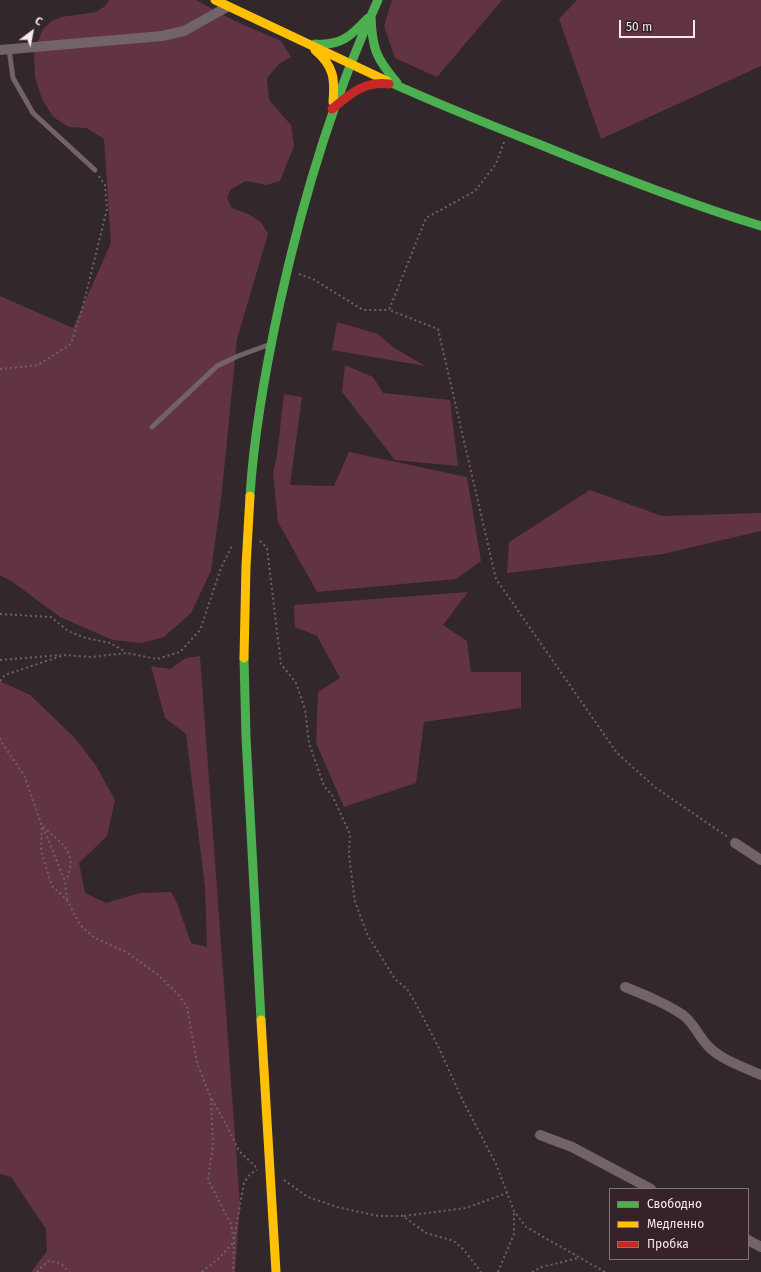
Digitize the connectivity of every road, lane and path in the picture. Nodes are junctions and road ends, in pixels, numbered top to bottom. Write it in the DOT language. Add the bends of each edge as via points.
graph roads {
  1 [pos="215,0"];
  2 [pos="378,0"];
  3 [pos="227,7"];
  4 [pos="370,15"];
  5 [pos="305,42"];
  6 [pos="4,50"];
  7 [pos="350,63"];
  8 [pos="399,86"];
  9 [pos="332,109"];
  10 [pos="508,132"];
  11 [pos="95,170"];
  12 [pos="761,226"];
  13 [pos="288,270"];
  14 [pos="389,310"];
  15 [pos="272,344"];
  16 [pos="0,369"];
  17 [pos="152,427"];
  18 [pos="248,530"];
  19 [pos="234,543"];
  20 [pos="0,614"];
  21 [pos="127,653"];
  22 [pos="64,655"];
  23 [pos="0,660"];
  24 [pos="0,681"];
  25 [pos="0,738"];
  26 [pos="42,826"];
  27 [pos="735,843"];
  28 [pos="761,860"];
  29 [pos="65,881"];
  30 [pos="67,900"];
  31 [pos="625,987"];
  32 [pos="761,1075"];
  33 [pos="211,1098"];
  34 [pos="540,1135"];
  35 [pos="270,1171"];
  36 [pos="649,1188"];
  37 [pos="507,1193"];
  38 [pos="514,1211"];
  39 [pos="403,1216"];
  40 [pos="749,1240"];
  41 [pos="234,1242"];
  42 [pos="761,1246"];
  43 [pos="579,1257"];
  44 [pos="37,1272"];
  45 [pos="69,1272"];
  46 [pos="202,1272"];
  47 [pos="233,1272"];
  48 [pos="276,1272"];
  49 [pos="481,1272"];
  50 [pos="498,1272"];
  51 [pos="532,1272"];
  52 [pos="605,1272"];
  1 -- 3 [label="main road"];
  2 -- 4 [label="main road"];
  3 -- 5 [label="main road"];
  3 -- 6 [label="street" via="184,31 162,36"];
  4 -- 5 [label="main road" via="342,41 328,45"];
  4 -- 7 [label="main road"];
  4 -- 8 [label="main road" via="373,48 378,60"];
  5 -- 7 [label="main road"];
  5 -- 9 [label="main road" via="320,54 332,71"];
  6 -- 11 [label="lane" via="13,78 33,113"];
  7 -- 8 [label="main road"];
  7 -- 9 [label="main road"];
  8 -- 9 [label="main road" via="382,82 362,86"];
  8 -- 10 [label="main road"];
  9 -- 13 [label="main road" via="310,180"];
  10 -- 12 [label="main road" via="632,182"];
  10 -- 14 [label="path" via="496,164 475,191 426,218"];
  11 -- 16 [label="path" via="106,185 107,210 71,344 38,365"];
  13 -- 14 [label="path" via="313,279 363,310"];
  13 -- 15 [label="main road"];
  14 -- 27 [label="path" via="438,328 496,579 617,752 656,788"];
  15 -- 17 [label="lane" via="217,366"];
  15 -- 18 [label="main road" via="260,404"];
  18 -- 35 [label="main road" via="245,607 246,691"];
  18 -- 37 [label="path" via="267,548 281,664 296,683 306,709 309,744 324,786 332,795 350,834 348,855 355,902 368,936 395,979 407,989 416,1004 496,1164"];
  19 -- 21 [label="path" via="221,568 200,630 180,652 157,659"];
  20 -- 21 [label="path" via="51,617 68,631 110,643"];
  21 -- 22 [label="path" via="91,657"];
  22 -- 23 [label="path"];
  22 -- 24 [label="path" via="5,675"];
  25 -- 26 [label="path" via="24,775"];
  26 -- 29 [label="path"];
  26 -- 29 [label="path" via="69,851 71,870"];
  26 -- 30 [label="path" via="41,851 52,886"];
  27 -- 28 [label="street"];
  29 -- 30 [label="path"];
  30 -- 33 [label="path" via="80,925 95,938 126,952 157,974 178,994 187,1007 197,1063"];
  31 -- 32 [label="street" via="656,1000 684,1016 707,1045 720,1055"];
  33 -- 41 [label="path" via="213,1144 208,1180 231,1224"];
  33 -- 41 [label="path" via="238,1150 258,1170 250,1174 244,1184"];
  34 -- 36 [label="street" via="572,1147"];
  35 -- 39 [label="path" via="308,1197 337,1207 378,1216"];
  35 -- 48 [label="main road"];
  37 -- 38 [label="path"];
  37 -- 39 [label="path" via="466,1208"];
  38 -- 43 [label="path" via="526,1227"];
  38 -- 50 [label="path" via="514,1234"];
  39 -- 49 [label="path" via="426,1233 454,1242 464,1250"];
  40 -- 42 [label="street"];
  41 -- 46 [label="path"];
  41 -- 47 [label="path"];
  43 -- 51 [label="path"];
  43 -- 52 [label="path"];
  44 -- 45 [label="path" via="48,1261 60,1263"];
}
